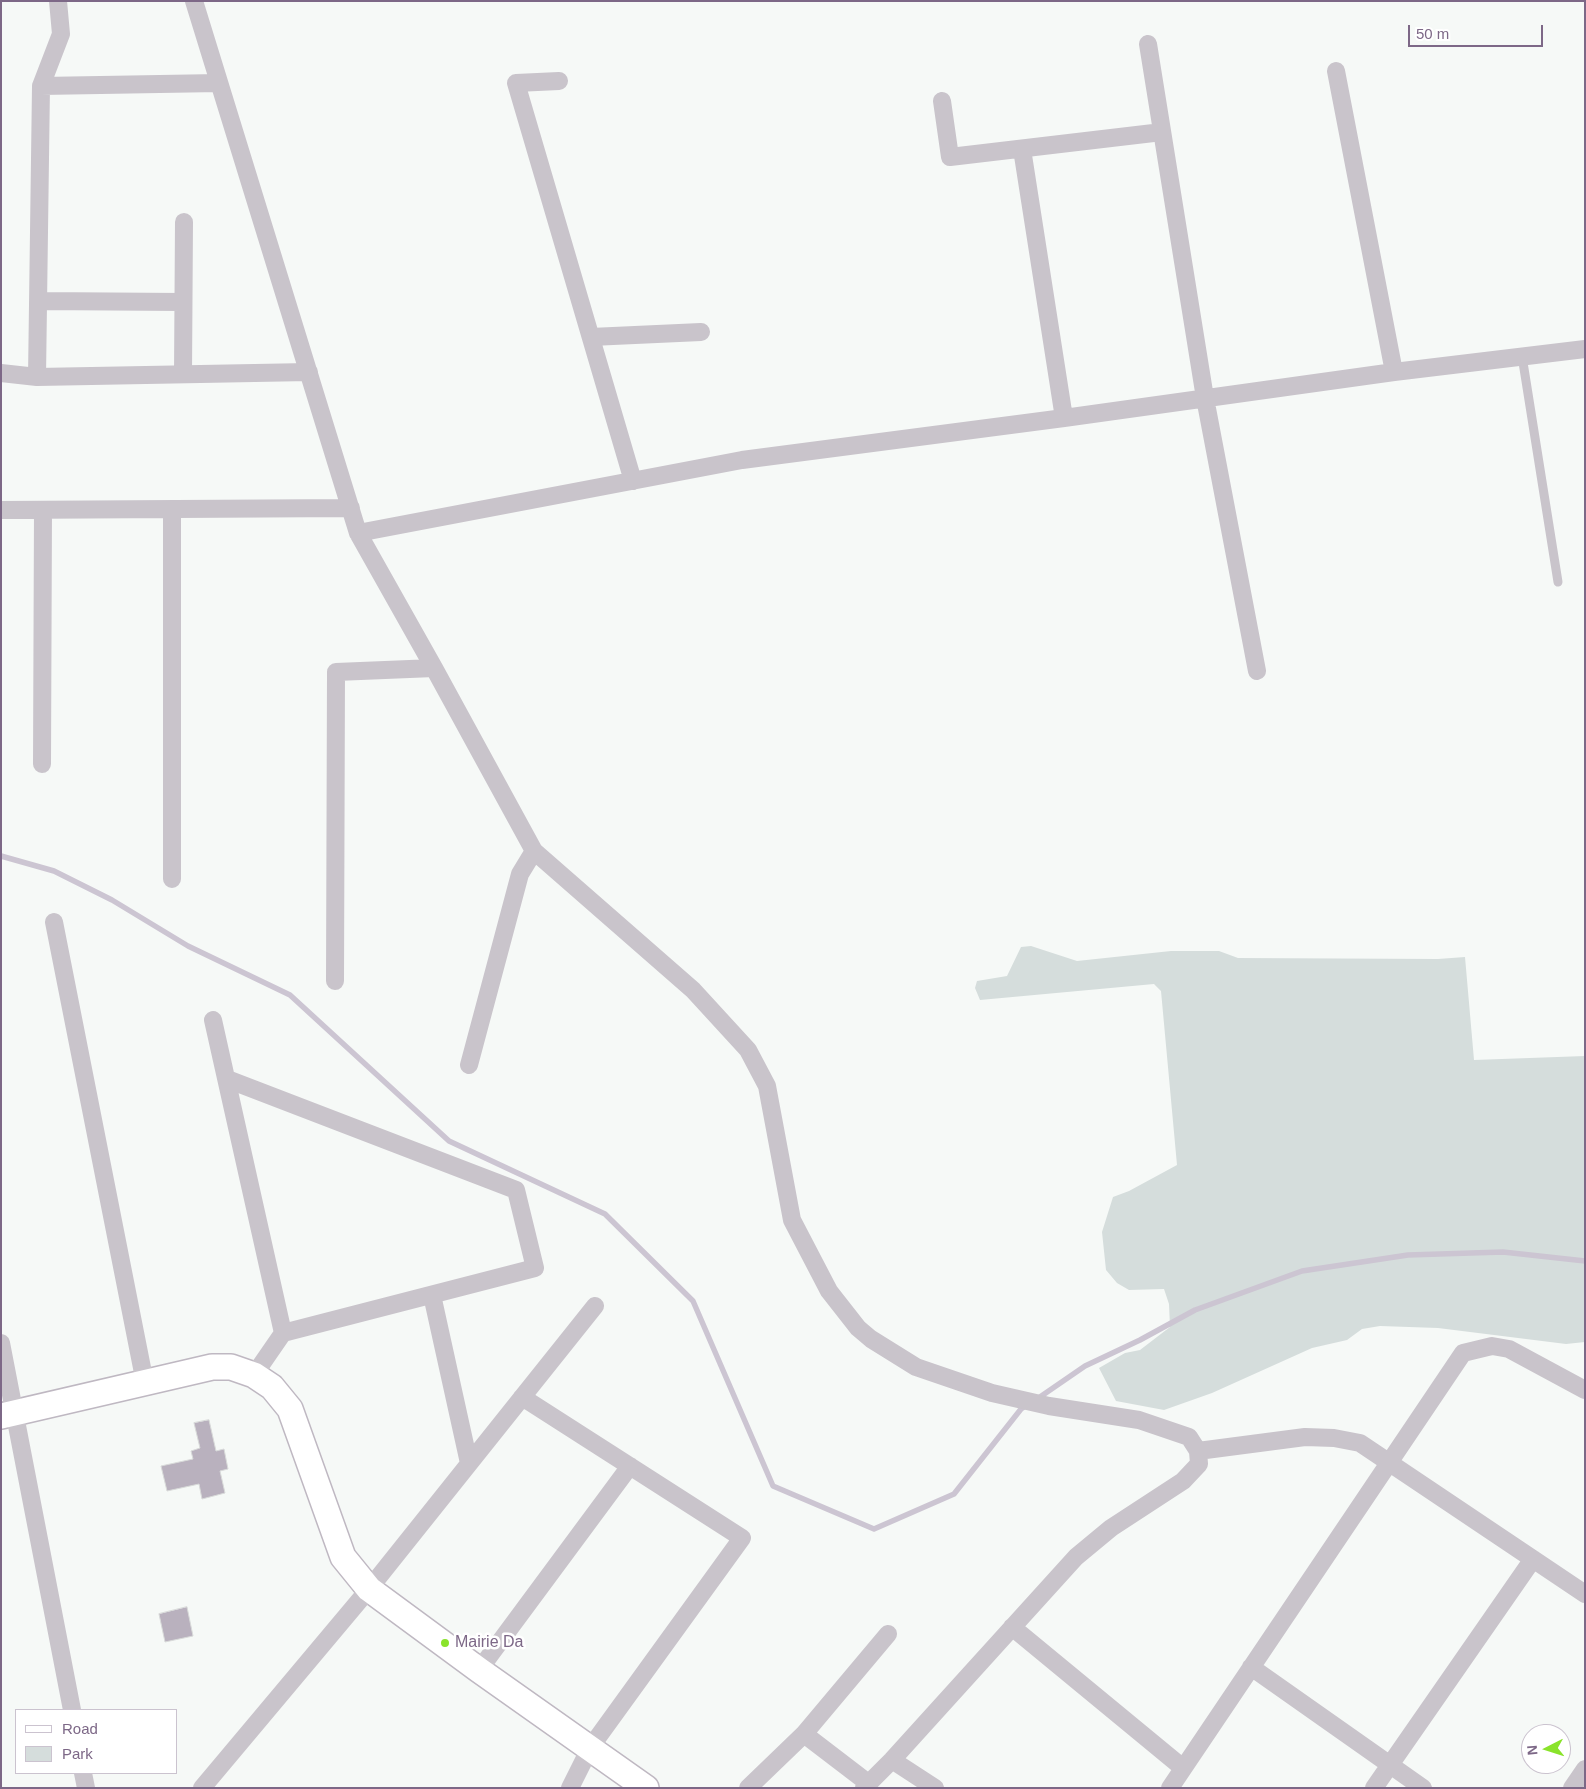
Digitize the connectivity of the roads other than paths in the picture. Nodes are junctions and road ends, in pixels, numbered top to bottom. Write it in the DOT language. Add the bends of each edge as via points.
graph roads {
  1 [pos="58,1"];
  2 [pos="194,1"];
  3 [pos="1148,44"];
  4 [pos="1336,71"];
  5 [pos="559,81"];
  6 [pos="219,82"];
  7 [pos="41,86"];
  8 [pos="942,101"];
  9 [pos="1162,132"];
  10 [pos="1022,149"];
  11 [pos="184,222"];
  12 [pos="38,301"];
  13 [pos="183,302"];
  14 [pos="701,332"];
  15 [pos="591,337"];
  16 [pos="1585,349"];
  17 [pos="1522,356"];
  18 [pos="309,372"];
  19 [pos="1394,372"];
  20 [pos="1,373"];
  21 [pos="183,374"];
  22 [pos="37,377"];
  23 [pos="1205,398"];
  24 [pos="1064,418"];
  25 [pos="633,481"];
  26 [pos="351,508"];
  27 [pos="172,509"];
  28 [pos="1,510"];
  29 [pos="43,510"];
  30 [pos="358,532"];
  31 [pos="1558,582"];
  32 [pos="434,668"];
  33 [pos="1257,671"];
  34 [pos="42,764"];
  35 [pos="534,851"];
  36 [pos="172,879"];
  37 [pos="54,922"];
  38 [pos="335,981"];
  39 [pos="213,1020"];
  40 [pos="469,1065"];
  41 [pos="227,1079"];
  42 [pos="432,1295"];
  43 [pos="595,1306"];
  44 [pos="284,1333"];
  45 [pos="1,1343"];
  46 [pos="254,1375"];
  47 [pos="145,1382"];
  48 [pos="1585,1390"];
  49 [pos="522,1397"];
  50 [pos="8,1415"];
  51 [pos="1198,1451"];
  52 [pos="1390,1462"];
  53 [pos="469,1463"];
  54 [pos="630,1466"];
  55 [pos="1533,1559"];
  56 [pos="369,1589"];
  57 [pos="1585,1594"];
  58 [pos="1012,1627"];
  59 [pos="888,1634"];
  60 [pos="1251,1667"];
  61 [pos="479,1670"];
  62 [pos="72,1709"];
  63 [pos="804,1734"];
  64 [pos="590,1748"];
  65 [pos="892,1760"];
  66 [pos="1390,1764"];
  67 [pos="1183,1768"];
  68 [pos="1585,1769"];
  69 [pos="84,1774"];
  70 [pos="866,1785"];
  71 [pos="86,1788"];
  72 [pos="202,1788"];
  73 [pos="570,1788"];
  74 [pos="646,1788"];
  75 [pos="748,1788"];
  76 [pos="935,1788"];
  77 [pos="1170,1788"];
  78 [pos="1374,1788"];
  79 [pos="1423,1788"];
  80 [pos="1572,1788"];
  1 -- 7 [label="street" via="61,34"];
  2 -- 6 [label="street"];
  3 -- 9 [label="street"];
  4 -- 19 [label="street"];
  5 -- 15 [label="street" via="516,83"];
  6 -- 7 [label="street"];
  6 -- 18 [label="street"];
  7 -- 12 [label="street"];
  8 -- 10 [label="street" via="950,157"];
  9 -- 10 [label="street"];
  9 -- 23 [label="street"];
  10 -- 24 [label="street"];
  11 -- 13 [label="street"];
  12 -- 13 [label="street"];
  12 -- 22 [label="street"];
  13 -- 21 [label="street"];
  14 -- 15 [label="street"];
  15 -- 25 [label="street"];
  16 -- 17 [label="street"];
  17 -- 19 [label="street"];
  17 -- 31 [label="lane"];
  18 -- 21 [label="street"];
  18 -- 26 [label="street"];
  19 -- 23 [label="street"];
  20 -- 22 [label="street"];
  21 -- 22 [label="street"];
  23 -- 24 [label="street"];
  23 -- 33 [label="street"];
  24 -- 25 [label="street" via="742,460"];
  25 -- 30 [label="street"];
  26 -- 27 [label="street"];
  26 -- 30 [label="street"];
  27 -- 29 [label="street"];
  27 -- 36 [label="street"];
  28 -- 29 [label="street"];
  29 -- 34 [label="street"];
  30 -- 32 [label="street"];
  32 -- 35 [label="street"];
  32 -- 38 [label="street" via="336,672"];
  35 -- 40 [label="street" via="520,874"];
  35 -- 51 [label="street" via="693,990 748,1050 767,1086 792,1220 828,1291 858,1328 916,1367 992,1393 1139,1420 1189,1437"];
  37 -- 47 [label="street"];
  39 -- 41 [label="street"];
  41 -- 42 [label="street" via="516,1190 536,1268"];
  41 -- 44 [label="street"];
  42 -- 44 [label="street"];
  42 -- 53 [label="street"];
  43 -- 49 [label="street"];
  44 -- 46 [label="street"];
  45 -- 50 [label="street"];
  46 -- 47 [label="street" via="232,1367 212,1367"];
  46 -- 56 [label="street" via="272,1387 290,1409 343,1557"];
  47 -- 50 [label="street"];
  48 -- 52 [label="street" via="1509,1349 1492,1346 1463,1353"];
  49 -- 53 [label="street"];
  49 -- 54 [label="street"];
  50 -- 62 [label="street"];
  51 -- 52 [label="street" via="1305,1437 1334,1438 1360,1443"];
  51 -- 58 [label="street" via="1199,1464 1183,1481 1111,1528 1076,1557"];
  52 -- 55 [label="street"];
  52 -- 60 [label="street"];
  53 -- 56 [label="street"];
  54 -- 61 [label="street"];
  54 -- 64 [label="street" via="742,1538"];
  55 -- 57 [label="street"];
  55 -- 66 [label="street"];
  56 -- 61 [label="street"];
  56 -- 72 [label="street"];
  58 -- 65 [label="street"];
  58 -- 67 [label="street"];
  59 -- 63 [label="street"];
  60 -- 66 [label="street"];
  60 -- 67 [label="street"];
  61 -- 64 [label="street"];
  63 -- 70 [label="street"];
  63 -- 75 [label="street"];
  64 -- 73 [label="street"];
  64 -- 74 [label="street"];
  65 -- 70 [label="street"];
  65 -- 76 [label="street"];
  66 -- 78 [label="street"];
  66 -- 79 [label="street"];
  67 -- 77 [label="street"];
  68 -- 80 [label="street"];
  69 -- 71 [label="street"];
}
